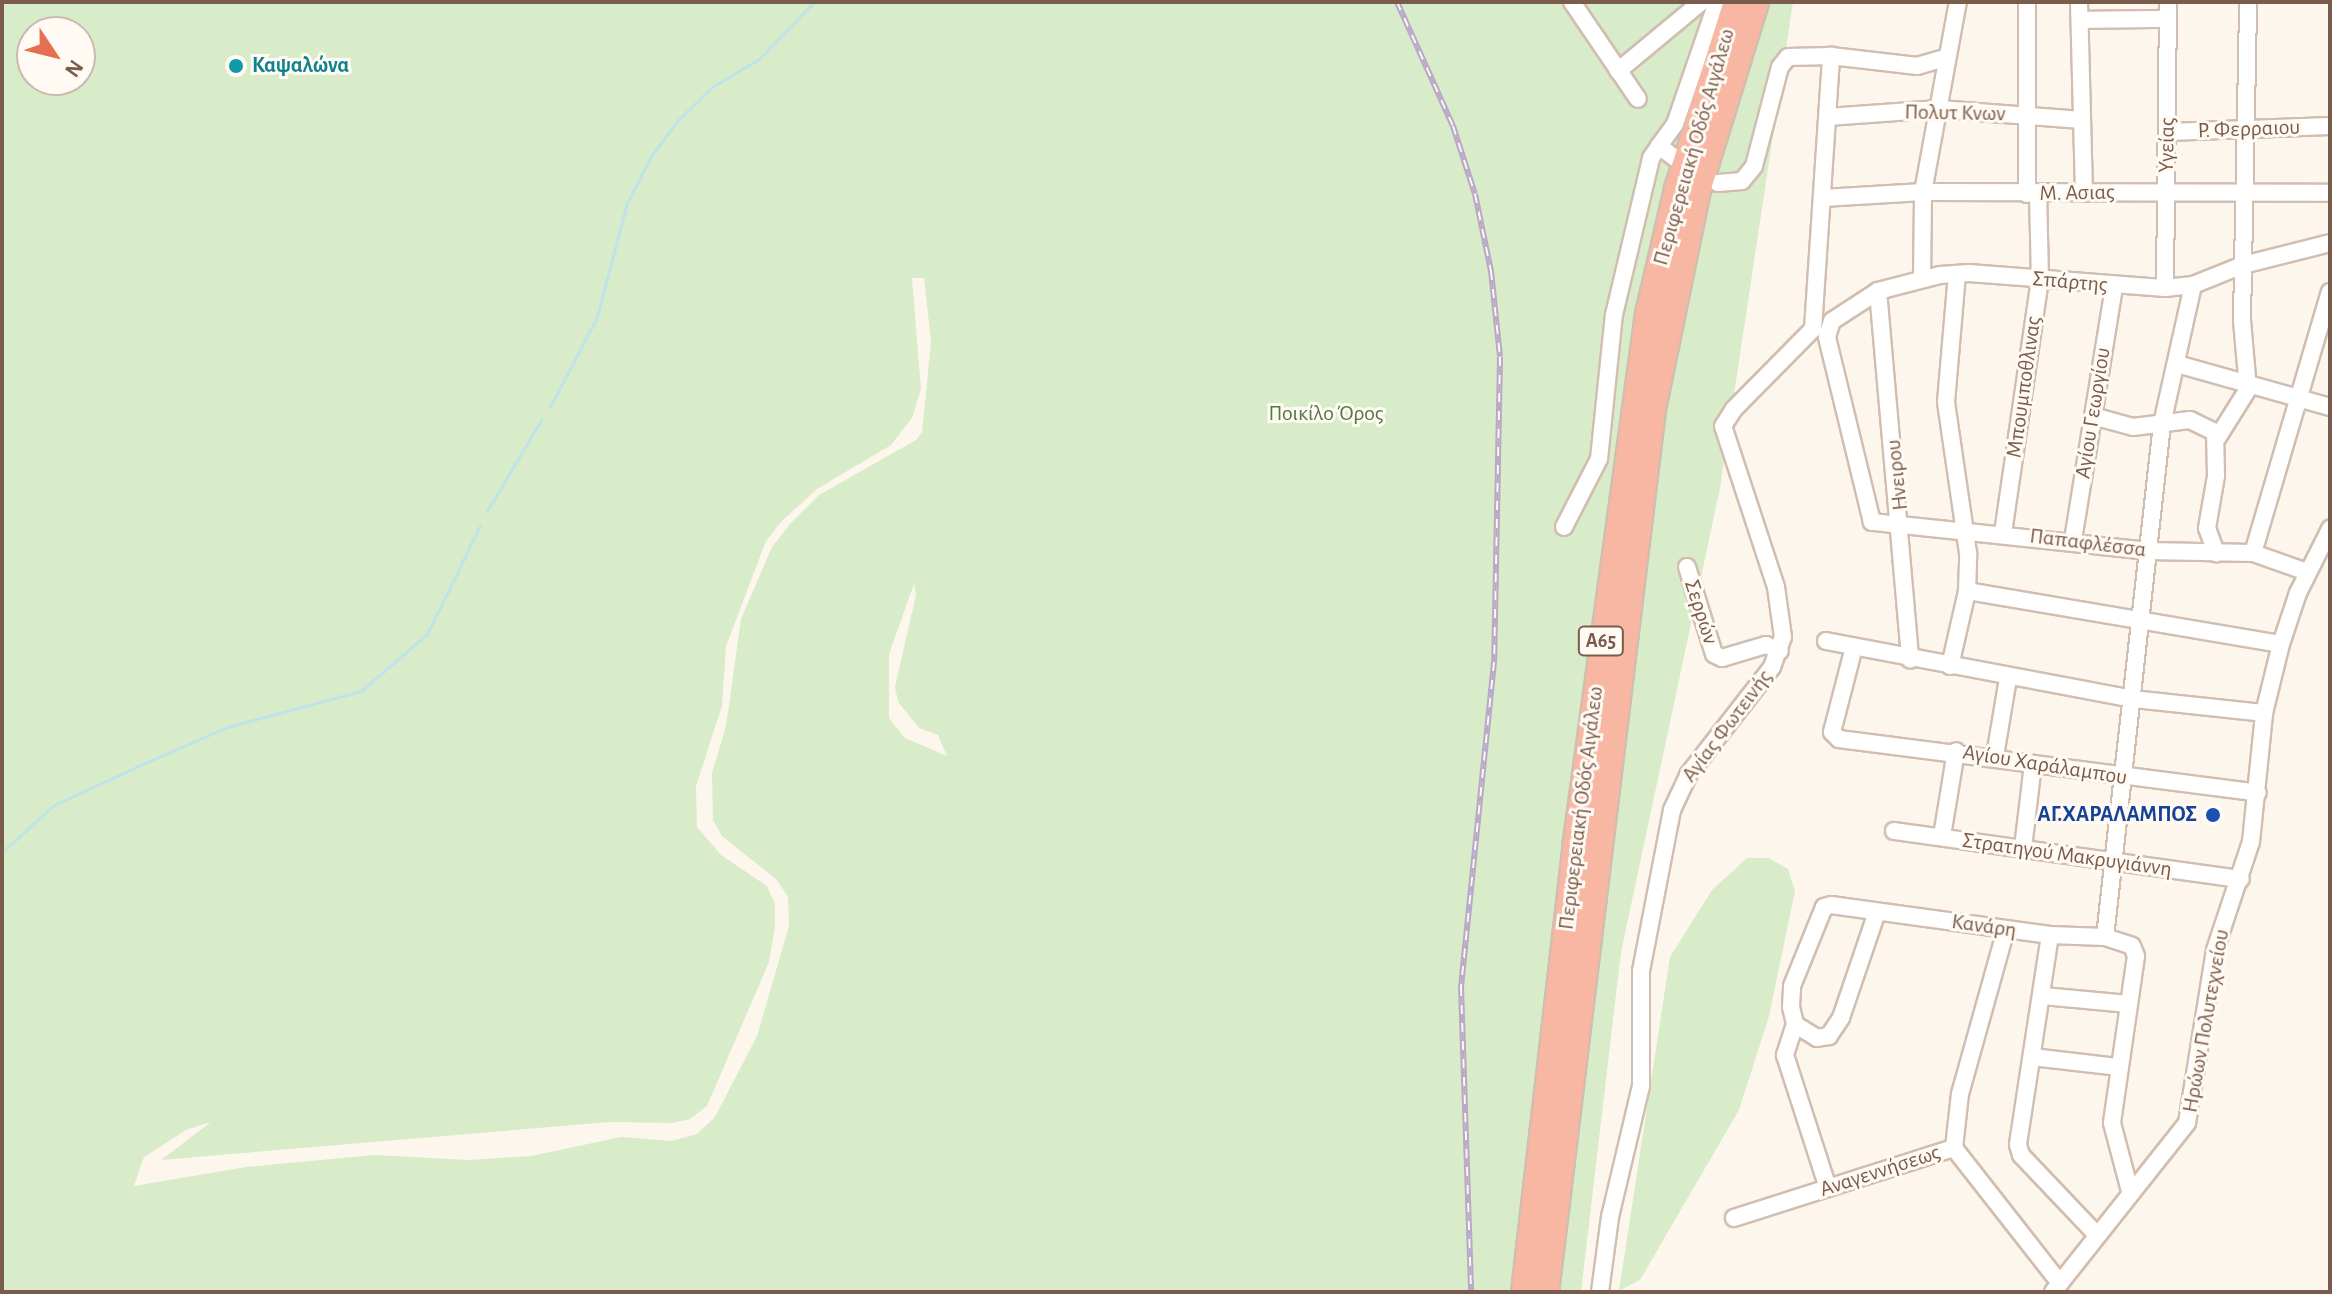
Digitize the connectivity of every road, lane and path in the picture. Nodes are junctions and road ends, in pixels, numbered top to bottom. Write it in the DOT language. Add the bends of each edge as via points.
graph roads {
  1 [pos="1701,2"];
  2 [pos="1717,2"];
  3 [pos="1736,2"];
  4 [pos="1756,2"];
  5 [pos="1958,2"];
  6 [pos="2027,2"];
  7 [pos="2079,2"];
  8 [pos="2248,2"];
  9 [pos="1579,4"];
  10 [pos="2168,10"];
  11 [pos="2080,20"];
  12 [pos="1831,56"];
  13 [pos="1945,58"];
  14 [pos="1618,71"];
  15 [pos="1638,99"];
  16 [pos="1939,109"];
  17 [pos="2026,114"];
  18 [pos="1828,117"];
  19 [pos="2082,120"];
  20 [pos="2330,126"];
  21 [pos="2245,129"];
  22 [pos="2168,132"];
  23 [pos="1659,146"];
  24 [pos="1676,159"];
  25 [pos="1718,183"];
  26 [pos="1923,192"];
  27 [pos="2244,192"];
  28 [pos="2084,193"];
  29 [pos="2166,193"];
  30 [pos="2330,193"];
  31 [pos="2032,194"];
  32 [pos="1823,198"];
  33 [pos="2330,243"];
  34 [pos="2243,265"];
  35 [pos="1957,274"];
  36 [pos="1922,279"];
  37 [pos="2040,280"];
  38 [pos="2193,285"];
  39 [pos="2114,286"];
  40 [pos="2165,288"];
  41 [pos="1878,291"];
  42 [pos="2330,292"];
  43 [pos="2177,364"];
  44 [pos="2245,382"];
  45 [pos="2299,399"];
  46 [pos="2330,407"];
  47 [pos="2093,416"];
  48 [pos="2162,424"];
  49 [pos="2218,437"];
  50 [pos="1868,516"];
  51 [pos="1902,525"];
  52 [pos="1564,527"];
  53 [pos="1965,529"];
  54 [pos="2330,529"];
  55 [pos="2003,533"];
  56 [pos="2073,540"];
  57 [pos="2149,551"];
  58 [pos="2216,553"];
  59 [pos="2253,553"];
  60 [pos="1687,567"];
  61 [pos="2307,572"];
  62 [pos="1967,591"];
  63 [pos="2143,623"];
  64 [pos="1826,641"];
  65 [pos="2281,644"];
  66 [pos="1854,647"];
  67 [pos="1780,651"];
  68 [pos="1910,660"];
  69 [pos="1950,666"];
  70 [pos="2008,678"];
  71 [pos="2133,699"];
  72 [pos="2264,713"];
  73 [pos="1956,751"];
  74 [pos="1995,756"];
  75 [pos="2033,764"];
  76 [pos="2122,778"];
  77 [pos="2258,793"];
  78 [pos="1894,831"];
  79 [pos="1942,836"];
  80 [pos="2023,848"];
  81 [pos="2113,862"];
  82 [pos="2241,879"];
  83 [pos="1877,912"];
  84 [pos="2006,929"];
  85 [pos="2050,935"];
  86 [pos="2105,937"];
  87 [pos="2043,996"];
  88 [pos="2129,1004"];
  89 [pos="1795,1024"];
  90 [pos="2032,1057"];
  91 [pos="2119,1067"];
  92 [pos="1954,1148"];
  93 [pos="1828,1188"];
  94 [pos="2130,1191"];
  95 [pos="1734,1218"];
  96 [pos="2096,1234"];
  97 [pos="2056,1288"];
  98 [pos="1524,1292"];
  99 [pos="1546,1292"];
  100 [pos="1600,1292"];
  1 -- 14 [label="street"];
  2 -- 23 [label="street" via="1675,124"];
  3 -- 98 [label="highway, Περιφερειακή Οδός Αιγάλεω / Α65" via="1681,174 1648,314 1583,784"];
  4 -- 99 [label="highway, Περιφερειακή Οδός Αιγάλεω / Α65" via="1693,207 1653,409"];
  5 -- 13 [label="street" via="1955,34"];
  6 -- 17 [label="street, Μπουμποθλινας"];
  7 -- 11 [label="street"];
  8 -- 21 [label="street"];
  9 -- 14 [label="street"];
  10 -- 11 [label="street"];
  10 -- 22 [label="street, Υγείας"];
  11 -- 19 [label="street"];
  12 -- 13 [label="street" via="1917,66"];
  12 -- 18 [label="street, Αγίας Φωτεινής"];
  12 -- 25 [label="street" via="1797,56 1782,62 1754,166 1742,181"];
  13 -- 16 [label="street"];
  14 -- 15 [label="street"];
  16 -- 17 [label="street, Πολυτ Κνων"];
  16 -- 18 [label="street, Πολυτ Κνων"];
  16 -- 26 [label="street"];
  17 -- 19 [label="street, Πολυτ Κνων"];
  17 -- 31 [label="street, Μπουμποθλινας"];
  18 -- 32 [label="street, Αγίας Φωτεινής"];
  19 -- 28 [label="street"];
  20 -- 21 [label="street, Ρ. Φερραιου"];
  21 -- 22 [label="street, Ρ. Φερραιου"];
  21 -- 27 [label="street"];
  22 -- 29 [label="street, Υγείας"];
  23 -- 24 [label="street"];
  23 -- 52 [label="street" via="1647,170 1614,315 1599,459"];
  26 -- 31 [label="street, Μ. Ασιας"];
  26 -- 32 [label="street, Μ. Ασιας"];
  26 -- 36 [label="street"];
  27 -- 29 [label="street, Μ. Ασιας"];
  27 -- 30 [label="street, Μ. Ασιας"];
  27 -- 34 [label="street"];
  28 -- 29 [label="street, Μ. Ασιας"];
  28 -- 31 [label="street, Μ. Ασιας"];
  29 -- 40 [label="street, Υγείας"];
  31 -- 37 [label="street, Μπουμποθλινας"];
  32 -- 67 [label="street, Αγίας Φωτεινής" via="1813,329 1723,426 1782,611"];
  33 -- 34 [label="street, Σπάρτης"];
  34 -- 38 [label="street, Σπάρτης"];
  34 -- 44 [label="street"];
  35 -- 36 [label="street, Σπάρτης"];
  35 -- 37 [label="street, Σπάρτης"];
  35 -- 53 [label="street" via="1946,402"];
  36 -- 41 [label="street, Σπάρτης"];
  37 -- 39 [label="street, Σπάρτης"];
  37 -- 55 [label="street, Μπουμποθλινας"];
  38 -- 40 [label="street, Σπάρτης"];
  38 -- 43 [label="street"];
  39 -- 40 [label="street, Σπάρτης"];
  39 -- 47 [label="street, Αγίου Γεωργίου"];
  41 -- 50 [label="street, Σπάρτης" via="1832,321 1827,337"];
  41 -- 51 [label="street, Ηνειρου"];
  42 -- 45 [label="street"];
  43 -- 44 [label="street"];
  43 -- 48 [label="street"];
  44 -- 45 [label="street"];
  44 -- 49 [label="street" via="2245,399"];
  45 -- 46 [label="street"];
  45 -- 59 [label="street"];
  47 -- 48 [label="street" via="2126,426"];
  47 -- 56 [label="street, Αγίου Γεωργίου"];
  48 -- 49 [label="street" via="2190,420 2210,427"];
  48 -- 57 [label="street"];
  49 -- 58 [label="street" via="2207,514"];
  50 -- 51 [label="street, Παπαφλέσσα" via="1878,525"];
  51 -- 53 [label="street, Παπαφλέσσα"];
  51 -- 68 [label="street, Ηνειρου"];
  53 -- 55 [label="street, Παπαφλέσσα"];
  53 -- 62 [label="street"];
  54 -- 61 [label="street, Ηρώων Πολυτεχνείου"];
  55 -- 56 [label="street, Παπαφλέσσα"];
  56 -- 57 [label="street, Παπαφλέσσα"];
  57 -- 58 [label="street, Παπαφλέσσα"];
  57 -- 63 [label="street"];
  58 -- 59 [label="street, Παπαφλέσσα"];
  59 -- 61 [label="street, Παπαφλέσσα"];
  60 -- 67 [label="street, Σερρών" via="1717,657 1766,645"];
  61 -- 65 [label="street, Ηρώων Πολυτεχνείου"];
  62 -- 63 [label="street"];
  62 -- 69 [label="street"];
  63 -- 65 [label="street"];
  63 -- 71 [label="street"];
  64 -- 66 [label="street"];
  65 -- 72 [label="street, Ηρώων Πολυτεχνείου"];
  66 -- 68 [label="street"];
  66 -- 73 [label="street, Αγίου Χαράλαμπου" via="1834,737"];
  67 -- 100 [label="street, Αγίας Φωτεινής" via="1688,775 1672,810 1641,971 1641,1086 1610,1217"];
  68 -- 69 [label="street"];
  69 -- 70 [label="street"];
  70 -- 71 [label="street"];
  70 -- 74 [label="street"];
  71 -- 72 [label="street"];
  71 -- 76 [label="street"];
  72 -- 77 [label="street, Ηρώων Πολυτεχνείου"];
  73 -- 74 [label="street, Αγίου Χαράλαμπου"];
  73 -- 79 [label="street"];
  74 -- 75 [label="street, Αγίου Χαράλαμπου"];
  75 -- 76 [label="street, Αγίου Χαράλαμπου"];
  75 -- 80 [label="street"];
  76 -- 77 [label="street, Αγίου Χαράλαμπου"];
  76 -- 81 [label="street"];
  77 -- 82 [label="street, Ηρώων Πολυτεχνείου"];
  78 -- 79 [label="street, Στρατηγού Μακρυγιάννη"];
  79 -- 80 [label="street, Στρατηγού Μακρυγιάννη"];
  80 -- 81 [label="street, Στρατηγού Μακρυγιάννη"];
  81 -- 82 [label="street, Στρατηγού Μακρυγιάννη"];
  81 -- 86 [label="street"];
  82 -- 94 [label="street, Ηρώων Πολυτεχνείου" via="2215,950 2187,1123 2173,1147"];
  83 -- 84 [label="street, Κανάρη"];
  83 -- 89 [label="street" via="1841,1018 1829,1036 1817,1038"];
  83 -- 89 [label="street, Κανάρη" via="1824,907 1792,986"];
  84 -- 85 [label="street, Κανάρη"];
  84 -- 92 [label="street" via="1960,1094"];
  85 -- 86 [label="street, Κανάρη"];
  85 -- 87 [label="street"];
  86 -- 88 [label="street, Κανάρη" via="2132,946 2136,956"];
  87 -- 88 [label="street"];
  87 -- 90 [label="street"];
  88 -- 91 [label="street"];
  89 -- 93 [label="street" via="1785,1055"];
  90 -- 91 [label="street"];
  90 -- 96 [label="street" via="2019,1135 2021,1155"];
  91 -- 94 [label="street" via="2112,1123"];
  92 -- 93 [label="street, Αναγεννήσεως"];
  92 -- 97 [label="street, Αναγεννήσεως"];
  93 -- 95 [label="street, Αναγεννήσεως"];
  94 -- 96 [label="street, Ηρώων Πολυτεχνείου"];
  96 -- 97 [label="street, Ηρώων Πολυτεχνείου"];
}
